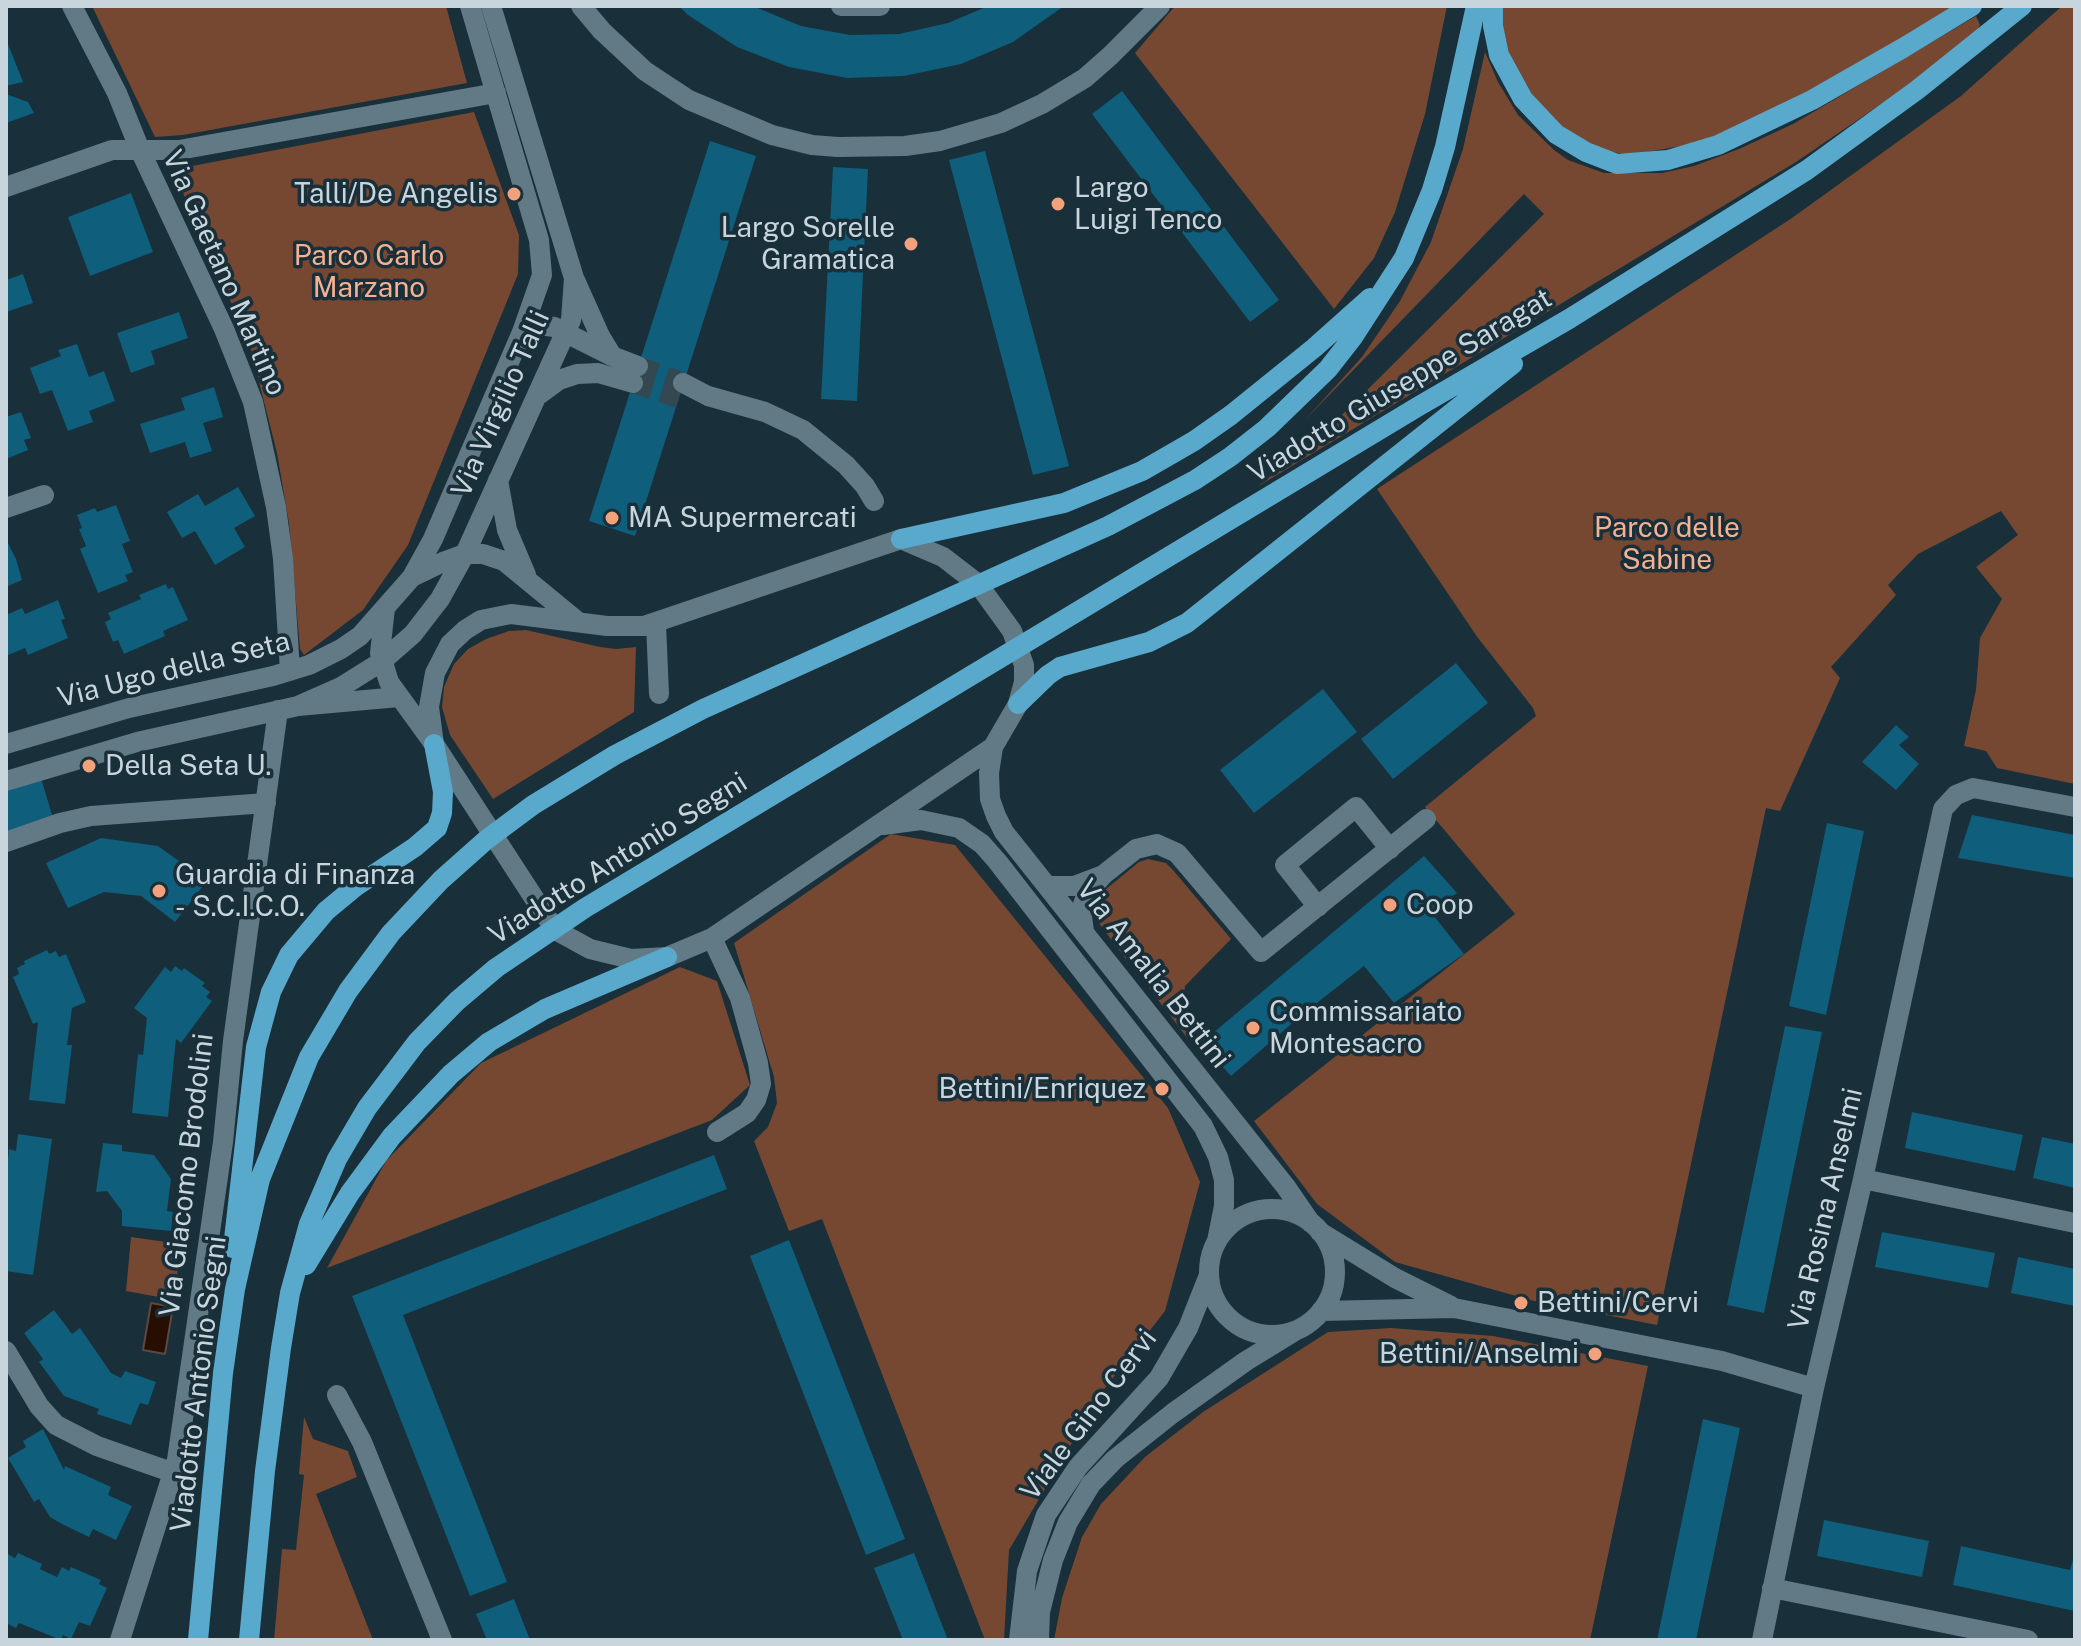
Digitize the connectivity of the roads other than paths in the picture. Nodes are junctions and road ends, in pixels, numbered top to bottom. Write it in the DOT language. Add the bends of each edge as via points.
graph roads {
  1 [pos="72,6"];
  2 [pos="470,6"];
  3 [pos="491,6"];
  4 [pos="581,6"];
  5 [pos="841,6"];
  6 [pos="880,6"];
  7 [pos="1160,6"];
  8 [pos="1476,6"];
  9 [pos="1493,6"];
  10 [pos="1972,6"];
  11 [pos="2022,6"];
  12 [pos="496,93"];
  13 [pos="140,150"];
  14 [pos="6,187"];
  15 [pos="574,278"];
  16 [pos="1391,279"];
  17 [pos="1569,319"];
  18 [pos="522,332"];
  19 [pos="566,333"];
  20 [pos="612,356"];
  21 [pos="681,390"];
  22 [pos="532,403"];
  23 [pos="498,480"];
  24 [pos="44,495"];
  25 [pos="874,501"];
  26 [pos="6,508"];
  27 [pos="901,539"];
  28 [pos="465,554"];
  29 [pos="412,577"];
  30 [pos="536,587"];
  31 [pos="385,608"];
  32 [pos="577,621"];
  33 [pos="656,624"];
  34 [pos="381,662"];
  35 [pos="290,671"];
  36 [pos="746,691"];
  37 [pos="659,694"];
  38 [pos="399,697"];
  39 [pos="1018,704"];
  40 [pos="288,708"];
  41 [pos="6,744"];
  42 [pos="434,744"];
  43 [pos="993,747"];
  44 [pos="6,781"];
  45 [pos="788,786"];
  46 [pos="266,803"];
  47 [pos="2075,807"];
  48 [pos="1426,819"];
  49 [pos="878,826"];
  50 [pos="6,842"];
  51 [pos="1390,849"];
  52 [pos="1103,875"];
  53 [pos="1048,886"];
  54 [pos="1318,907"];
  55 [pos="1085,933"];
  56 [pos="712,938"];
  57 [pos="667,957"];
  58 [pos="717,1132"];
  59 [pos="1863,1179"];
  60 [pos="2075,1223"];
  61 [pos="1315,1227"];
  62 [pos="1217,1241"];
  63 [pos="1209,1275"];
  64 [pos="290,1293"];
  65 [pos="1454,1308"];
  66 [pos="232,1311"];
  67 [pos="1321,1311"];
  68 [pos="1295,1331"];
  69 [pos="6,1351"];
  70 [pos="1814,1388"];
  71 [pos="337,1395"];
  72 [pos="174,1473"];
  73 [pos="1772,1588"];
  74 [pos="120,1640"];
  75 [pos="198,1640"];
  76 [pos="249,1640"];
  77 [pos="442,1640"];
  78 [pos="1019,1640"];
  79 [pos="1039,1640"];
  80 [pos="1762,1640"];
  81 [pos="2028,1640"];
  1 -- 13 [label="street, Via Gaetano Martino"];
  2 -- 12 [label="street, Via Virgilio Talli"];
  3 -- 15 [label="street, Via Virgilio Talli"];
  4 -- 7 [label="street" via="637,65 689,100 772,135 849,147 940,141 1013,118 1085,78"];
  5 -- 6 [label="street"];
  8 -- 16 [label="main road, Viadotto Giuseppe Saragat" via="1432,190"];
  9 -- 10 [label="main road" via="1499,55 1523,99 1556,134 1617,164 1668,160 1718,145 1812,100"];
  11 -- 17 [label="main road, Viadotto Giuseppe Saragat" via="1832,152"];
  12 -- 13 [label="street" via="179,150"];
  12 -- 18 [label="street, Via Virgilio Talli" via="542,251 540,282"];
  13 -- 14 [label="street" via="103,153"];
  13 -- 35 [label="street, Via Gaetano Martino" via="253,402 276,507"];
  15 -- 19 [label="street, Via Virgilio Talli"];
  15 -- 20 [label="street"];
  16 -- 27 [label="main road" via="1231,415 1128,479 1064,503"];
  16 -- 36 [label="main road, Viadotto Giuseppe Saragat" via="1328,369 1283,415 1176,491"];
  17 -- 39 [label="main road" via="1187,623 1149,642 1060,667"];
  17 -- 45 [label="main road, Viadotto Giuseppe Saragat"];
  18 -- 19 [label="street" via="539,325"];
  18 -- 29 [label="street, Via Virgilio Talli"];
  19 -- 20 [label="street"];
  19 -- 22 [label="street, Via Virgilio Talli"];
  20 -- 22 [label="street" via="635,375 577,374 552,385"];
  21 -- 25 [label="street" via="699,399 708,396 765,412 803,430 846,465"];
  22 -- 23 [label="street, Via Virgilio Talli"];
  23 -- 28 [label="street, Via Virgilio Talli"];
  23 -- 30 [label="street" via="511,542"];
  24 -- 26 [label="street"];
  27 -- 33 [label="street"];
  27 -- 39 [label="street" via="960,568 999,610 1022,659 1024,682"];
  28 -- 29 [label="street"];
  28 -- 30 [label="street" via="499,559"];
  28 -- 34 [label="street, Via Virgilio Talli" via="422,623"];
  29 -- 31 [label="street, Via Ugo della Seta"];
  30 -- 32 [label="street"];
  31 -- 34 [label="street"];
  31 -- 35 [label="street, Via Ugo della Seta" via="353,641"];
  32 -- 33 [label="street" via="619,627"];
  32 -- 42 [label="street" via="503,614 481,620 459,635 442,656 431,685"];
  33 -- 37 [label="street"];
  34 -- 38 [label="street"];
  34 -- 40 [label="street, Via Virgilio Talli" via="341,687"];
  35 -- 41 [label="street, Via Ugo della Seta" via="129,708"];
  36 -- 66 [label="main road, Viadotto Antonio Segni" via="615,755 509,822 441,880 391,933 309,1057 265,1162"];
  38 -- 40 [label="street"];
  38 -- 42 [label="street"];
  39 -- 43 [label="street"];
  40 -- 44 [label="street" via="137,742"];
  40 -- 46 [label="street, Via Giacomo Brodolini"];
  42 -- 57 [label="street" via="559,932 609,956"];
  42 -- 66 [label="main road" via="443,792 437,828 317,920 289,955 266,1004 236,1205"];
  43 -- 49 [label="street"];
  43 -- 53 [label="street, Via Amalia Bettini" via="989,785 996,816"];
  45 -- 64 [label="main road, Viadotto Antonio Segni" via="536,939 483,979 417,1042 345,1144 309,1224"];
  46 -- 50 [label="street" via="91,816"];
  46 -- 72 [label="street, Via Giacomo Brodolini"];
  47 -- 59 [label="street, Via Rosina Anselmi" via="1973,788 1946,804"];
  48 -- 51 [label="street"];
  49 -- 56 [label="street"];
  49 -- 62 [label="street" via="921,820 947,825 967,832 997,861 1203,1126 1224,1180"];
  51 -- 54 [label="street"];
  51 -- 54 [label="street" via="1356,807 1285,865"];
  52 -- 53 [label="street" via="1074,886"];
  52 -- 54 [label="street" via="1140,847 1166,847 1177,853 1261,952"];
  52 -- 55 [label="street" via="1083,904"];
  53 -- 55 [label="street, Via Amalia Bettini"];
  55 -- 61 [label="street, Via Amalia Bettini"];
  56 -- 57 [label="street"];
  56 -- 58 [label="street" via="740,998 761,1084 747,1113"];
  57 -- 64 [label="main road" via="545,1009 489,1042 451,1074 382,1150"];
  59 -- 60 [label="street"];
  59 -- 70 [label="street, Via Rosina Anselmi"];
  61 -- 62 [label="street" via="1286,1211 1259,1211 1234,1221"];
  61 -- 65 [label="street, Via Amalia Bettini"];
  61 -- 67 [label="street" via="1329,1248 1335,1271"];
  62 -- 63 [label="street"];
  63 -- 68 [label="street" via="1215,1300 1243,1328 1269,1335"];
  63 -- 78 [label="street, Viale Gino Cervi" via="1188,1328 1159,1378 1078,1467 1046,1515 1027,1571"];
  64 -- 76 [label="main road, Viadotto Antonio Segni"];
  65 -- 67 [label="street, Via Amalia Bettini"];
  65 -- 70 [label="street, Via Amalia Bettini" via="1722,1361"];
  66 -- 75 [label="main road, Viadotto Antonio Segni"];
  67 -- 68 [label="street"];
  68 -- 79 [label="street, Viale Gino Cervi" via="1183,1405 1091,1484 1053,1560"];
  69 -- 72 [label="street" via="56,1425 97,1446"];
  70 -- 73 [label="street, Via Rosina Anselmi"];
  71 -- 77 [label="street" via="362,1442"];
  72 -- 74 [label="street, Via Giacomo Brodolini"];
  73 -- 80 [label="street, Via Rosina Anselmi"];
  73 -- 81 [label="street"];
}
